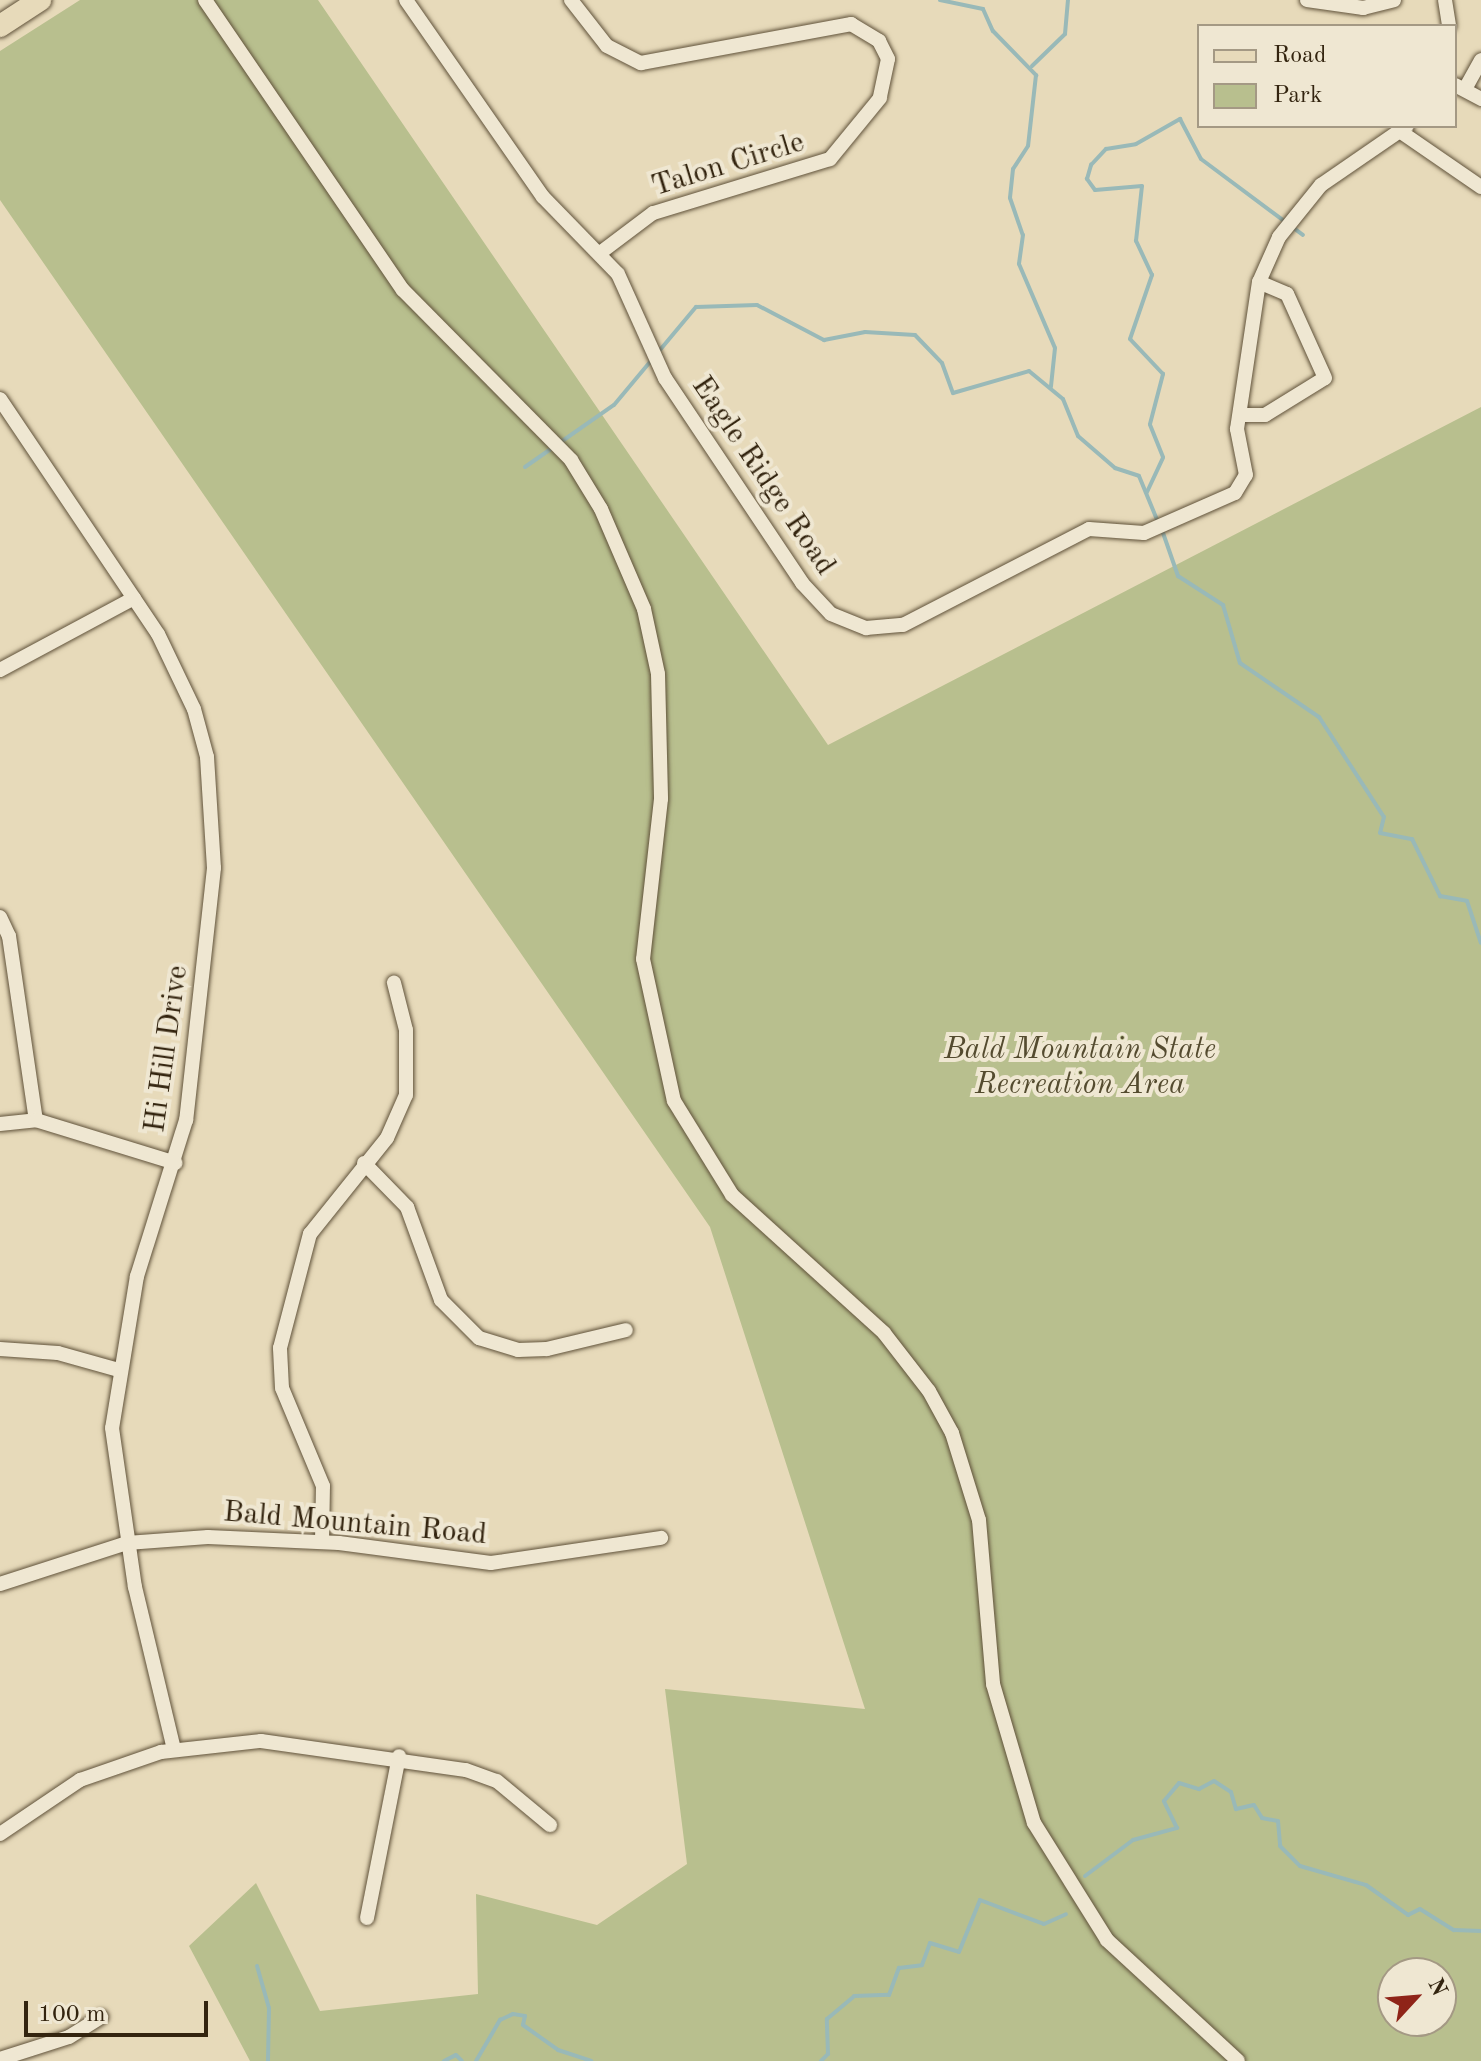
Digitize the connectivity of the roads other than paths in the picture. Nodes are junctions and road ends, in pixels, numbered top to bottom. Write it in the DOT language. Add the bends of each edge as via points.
graph roads {
  1 [pos="40,0"];
  2 [pos="205,0"];
  3 [pos="406,0"];
  4 [pos="571,0"];
  5 [pos="1307,0"];
  6 [pos="1394,0"];
  7 [pos="1445,0"];
  8 [pos="1449,24"];
  9 [pos="0,26"];
  10 [pos="1481,60"];
  11 [pos="1460,87"];
  12 [pos="1481,99"];
  13 [pos="1404,129"];
  14 [pos="1481,187"];
  15 [pos="600,253"];
  16 [pos="1259,282"];
  17 [pos="0,399"];
  18 [pos="1240,415"];
  19 [pos="134,598"];
  20 [pos="0,670"];
  21 [pos="0,917"];
  22 [pos="394,983"];
  23 [pos="36,1120"];
  24 [pos="0,1124"];
  25 [pos="176,1163"];
  26 [pos="364,1163"];
  27 [pos="626,1330"];
  28 [pos="0,1349"];
  29 [pos="119,1370"];
  30 [pos="661,1538"];
  31 [pos="322,1542"];
  32 [pos="127,1543"];
  33 [pos="0,1584"];
  34 [pos="174,1749"];
  35 [pos="399,1756"];
  36 [pos="550,1825"];
  37 [pos="0,1834"];
  38 [pos="367,1918"];
  39 [pos="101,2017"];
  40 [pos="0,2059"];
  41 [pos="1238,2061"];
  1 -- 9 [label="main road"];
  2 -- 41 [label="street" via="403,290 571,460 601,509 644,609 658,674 662,785 643,959 674,1101 732,1195 884,1333 929,1391 952,1433 979,1520 993,1684 1034,1823 1107,1940"];
  3 -- 15 [label="street, Eagle Ridge Road" via="543,197"];
  4 -- 15 [label="street, Talon Circle" via="607,46 641,63 851,24 879,41 888,59 880,98 830,159 653,213"];
  5 -- 6 [label="street" via="1363,8"];
  7 -- 8 [label="street"];
  10 -- 11 [label="street"];
  11 -- 12 [label="street"];
  13 -- 14 [label="street"];
  13 -- 16 [label="street, Eagle Ridge Road" via="1321,185 1279,237"];
  15 -- 18 [label="street, Eagle Ridge Road" via="627,290 698,433 815,600 850,624 903,625 1089,529 1144,533 1235,493 1246,475"];
  16 -- 18 [label="street, Eagle Ridge Road"];
  16 -- 18 [label="street" via="1287,294 1325,378 1265,415"];
  17 -- 19 [label="street, Hi Hill Drive"];
  19 -- 20 [label="street"];
  19 -- 25 [label="street, Hi Hill Drive" via="194,709 214,815 196,1047"];
  21 -- 23 [label="street" via="9,936"];
  22 -- 26 [label="street" via="406,1030 406,1095 387,1138"];
  23 -- 24 [label="street"];
  23 -- 25 [label="street"];
  25 -- 29 [label="street, Hi Hill Drive" via="137,1276"];
  26 -- 27 [label="street" via="407,1207 441,1300 479,1338 518,1350 547,1349"];
  26 -- 31 [label="street" via="310,1234 280,1348 285,1399 323,1486"];
  28 -- 29 [label="street" via="58,1353"];
  29 -- 32 [label="street, Hi Hill Drive" via="113,1439"];
  30 -- 31 [label="street, Bald Mountain Road" via="491,1563"];
  31 -- 32 [label="street, Bald Mountain Road"];
  32 -- 33 [label="street, Bald Mountain Road"];
  32 -- 34 [label="street, Hi Hill Drive"];
  34 -- 35 [label="street" via="261,1741"];
  34 -- 37 [label="street" via="80,1780"];
  35 -- 36 [label="street" via="497,1781"];
  35 -- 38 [label="street"];
  39 -- 40 [label="street" via="69,2037"];
}
